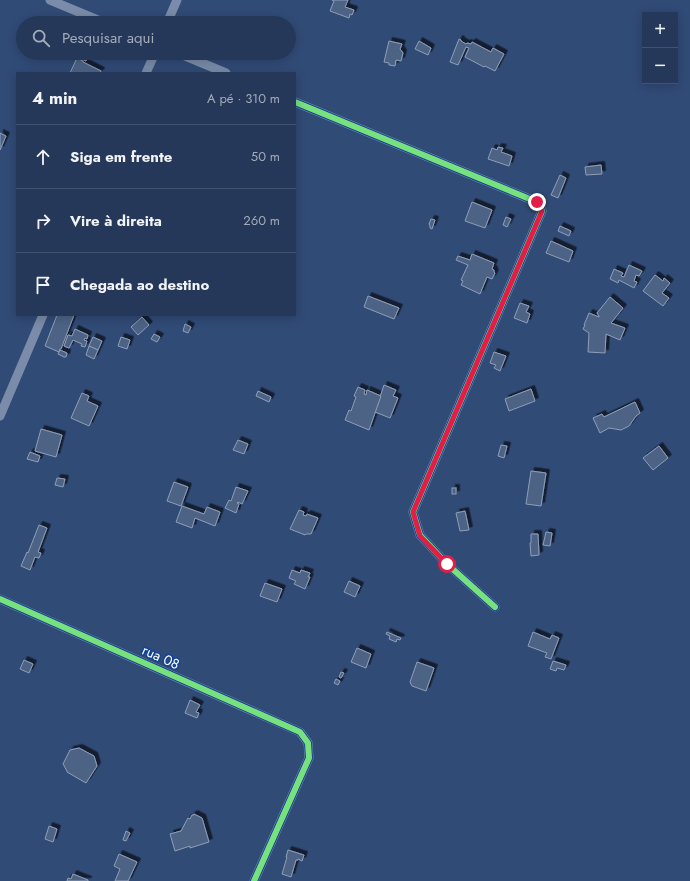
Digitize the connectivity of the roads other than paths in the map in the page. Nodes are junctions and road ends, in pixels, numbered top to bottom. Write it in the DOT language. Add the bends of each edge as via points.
graph roads {
  1 [pos="50,0"];
  2 [pos="177,0"];
  3 [pos="88,16"];
  4 [pos="171,16"];
  5 [pos="152,60"];
  6 [pos="195,60"];
  7 [pos="146,72"];
  8 [pos="224,72"];
  9 [pos="296,102"];
  10 [pos="43,316"];
  11 [pos="0,416"];
  12 [pos="0,599"];
  13 [pos="495,607"];
  14 [pos="254,881"];
  1 -- 3 [label="street"];
  2 -- 4 [label="street"];
  5 -- 7 [label="street"];
  6 -- 8 [label="street"];
  9 -- 13 [label="street" via="537,202 542,211 413,512 420,536"];
  10 -- 11 [label="street"];
  12 -- 14 [label="street, rua 08" via="300,732 308,743 309,758"];
}
